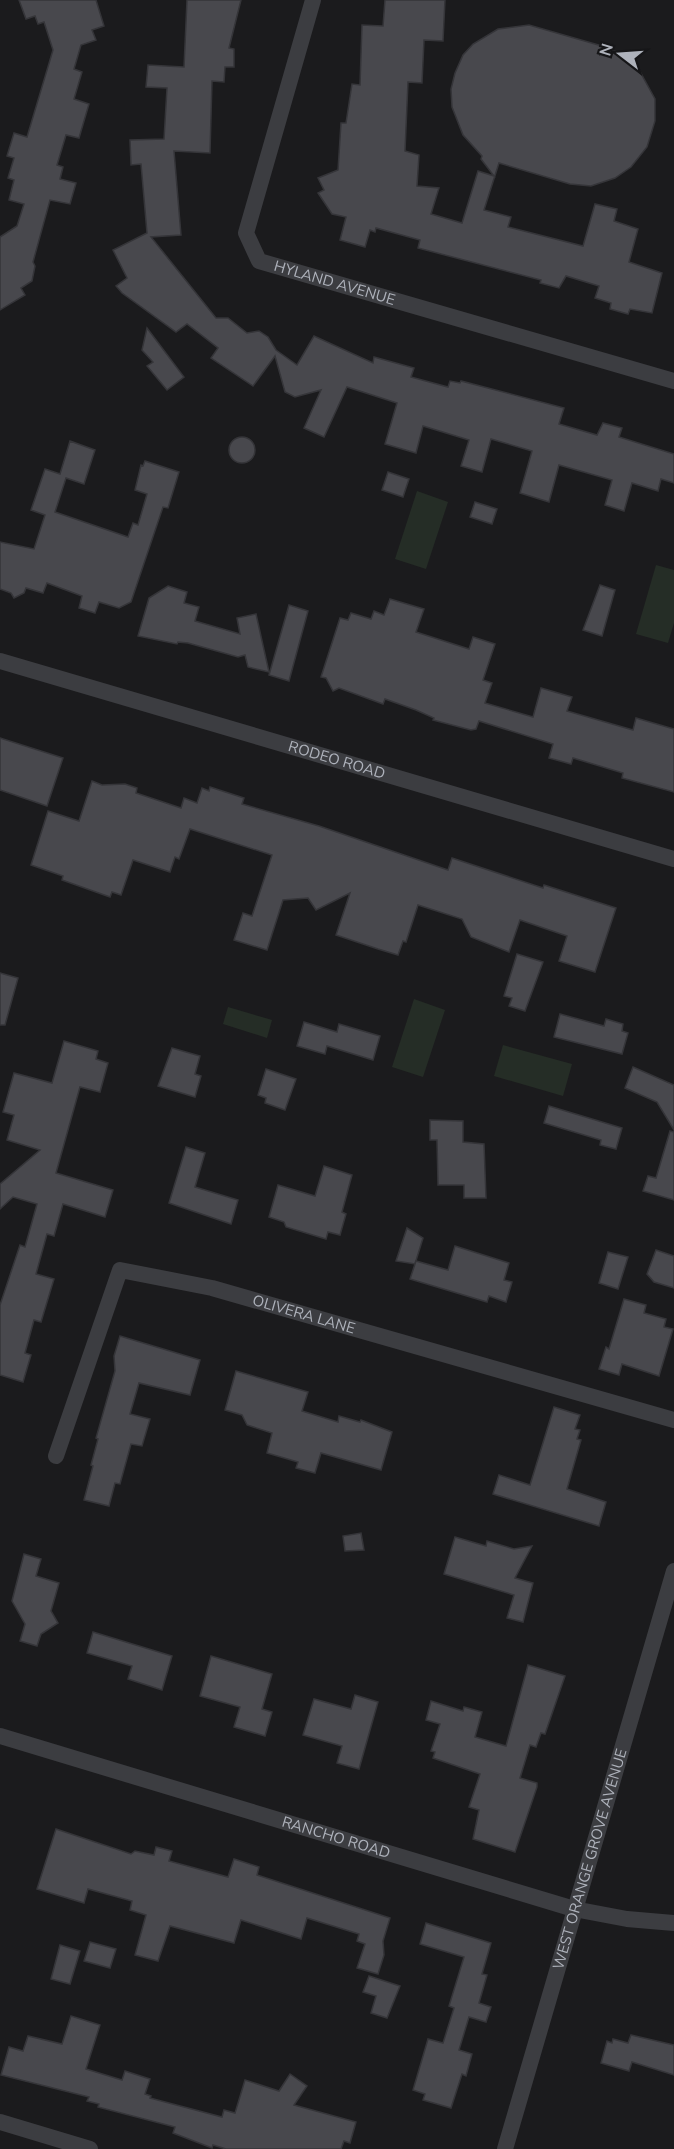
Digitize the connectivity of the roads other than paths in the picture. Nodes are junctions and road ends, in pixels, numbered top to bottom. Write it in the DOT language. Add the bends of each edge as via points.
graph roads {
  1 [pos="313,0"];
  2 [pos="674,381"];
  3 [pos="0,661"];
  4 [pos="674,859"];
  5 [pos="674,1420"];
  6 [pos="56,1456"];
  7 [pos="674,1571"];
  8 [pos="0,1736"];
  9 [pos="574,1909"];
  10 [pos="674,1923"];
  11 [pos="0,2122"];
  12 [pos="90,2149"];
  13 [pos="505,2149"];
  1 -- 2 [label="street, HYLAND AVENUE" via="246,233 259,261"];
  3 -- 4 [label="street, RODEO ROAD"];
  5 -- 6 [label="street, OLIVERA LANE" via="213,1288 120,1270"];
  7 -- 9 [label="street, WEST ORANGE GROVE AVENUE"];
  8 -- 9 [label="street, RANCHO ROAD"];
  9 -- 10 [label="street, RANCHO ROAD"];
  9 -- 13 [label="street, WEST ORANGE GROVE AVENUE"];
  11 -- 12 [label="street"];
}
